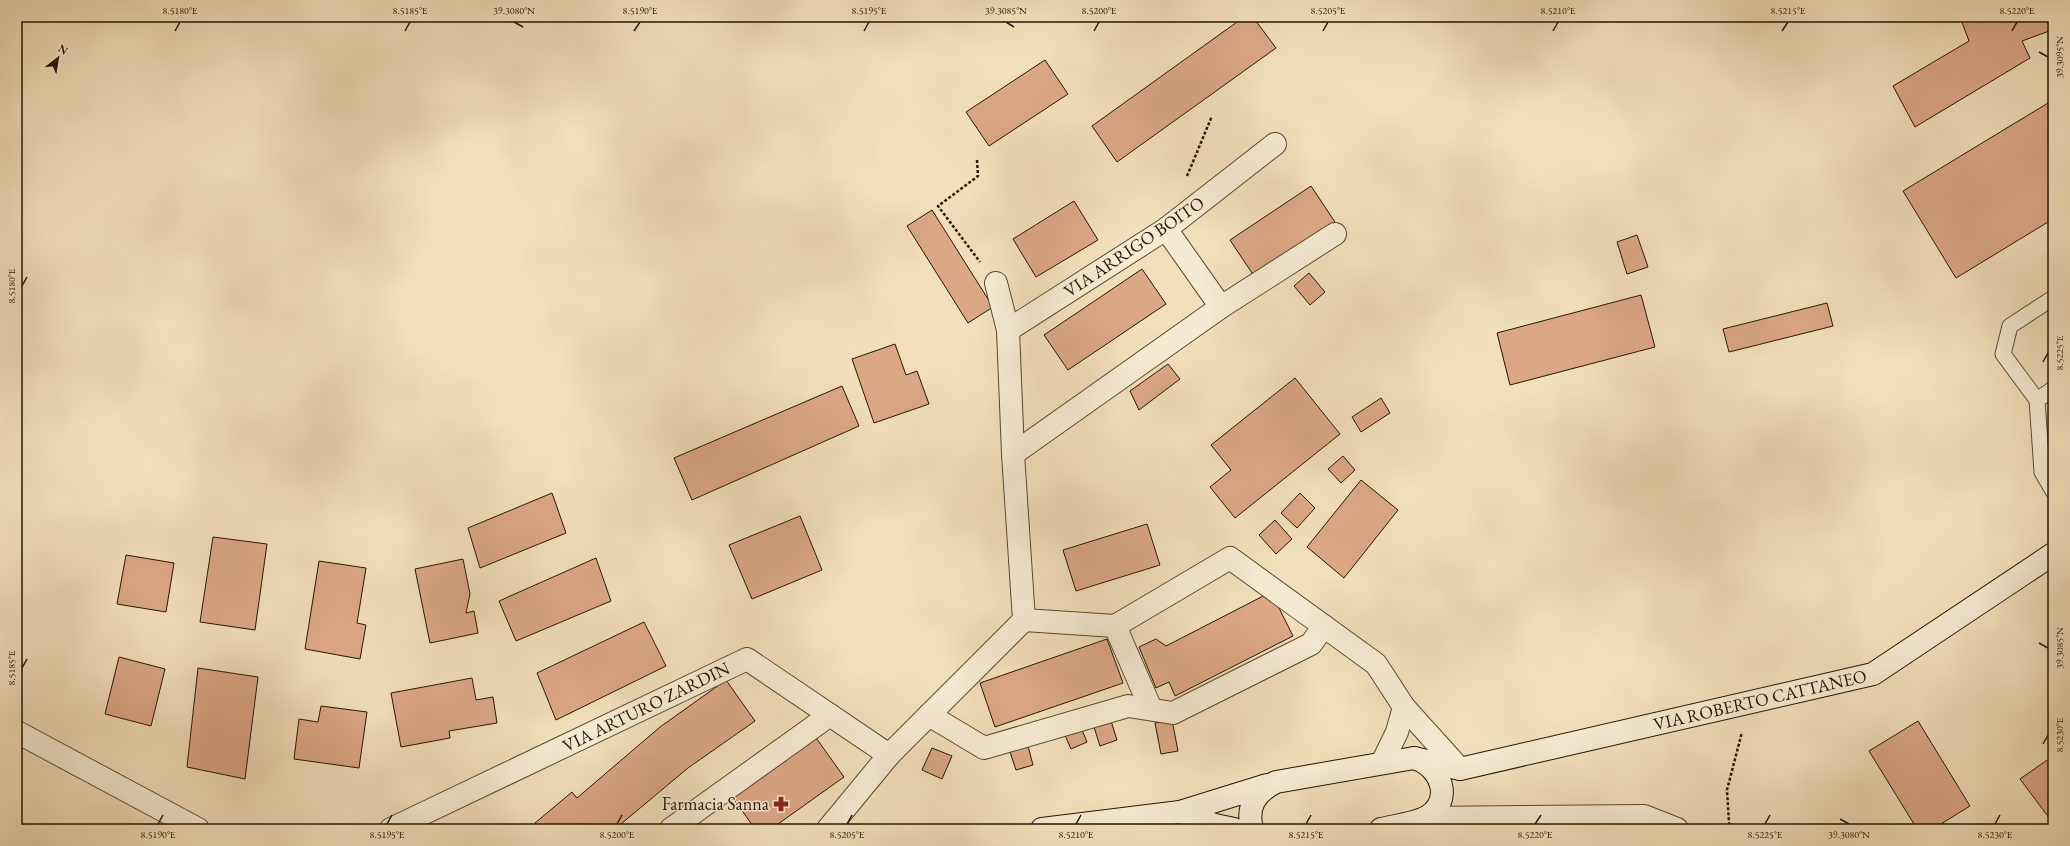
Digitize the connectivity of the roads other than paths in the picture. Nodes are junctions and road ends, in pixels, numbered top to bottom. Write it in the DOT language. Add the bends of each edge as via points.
graph roads {
  1 [pos="1275,144"];
  2 [pos="1166,229"];
  3 [pos="1334,234"];
  4 [pos="996,283"];
  5 [pos="2053,298"];
  6 [pos="1221,307"];
  7 [pos="1008,330"];
  8 [pos="2053,389"];
  9 [pos="2037,400"];
  10 [pos="1013,454"];
  11 [pos="2053,491"];
  12 [pos="2053,554"];
  13 [pos="1024,620"];
  14 [pos="1115,626"];
  15 [pos="1324,626"];
  16 [pos="1404,707"];
  17 [pos="1151,709"];
  18 [pos="830,715"];
  19 [pos="929,715"];
  20 [pos="17,732"];
  21 [pos="889,755"];
  22 [pos="1414,758"];
  23 [pos="1382,763"];
  24 [pos="1460,768"];
  25 [pos="1276,782"];
  26 [pos="1441,794"];
  27 [pos="1180,812"];
  28 [pos="1425,818"];
  29 [pos="198,829"];
  30 [pos="391,829"];
  31 [pos="671,829"];
  32 [pos="828,829"];
  33 [pos="1042,829"];
  34 [pos="1234,829"];
  35 [pos="1252,829"];
  36 [pos="1381,829"];
  37 [pos="1677,829"];
  1 -- 2 [label="street, VIA ARRIGO BOITO"];
  2 -- 6 [label="street"];
  2 -- 7 [label="street, VIA ARRIGO BOITO"];
  3 -- 6 [label="street"];
  4 -- 7 [label="street"];
  5 -- 9 [label="lane" via="2010,326 2003,354"];
  6 -- 10 [label="street"];
  7 -- 10 [label="street"];
  8 -- 9 [label="lane"];
  9 -- 11 [label="lane" via="2042,472"];
  10 -- 13 [label="street"];
  12 -- 24 [label="street, VIA ROBERTO CATTANEO" via="1874,674"];
  13 -- 14 [label="street"];
  13 -- 19 [label="street"];
  14 -- 15 [label="street" via="1230,558"];
  14 -- 17 [label="street"];
  15 -- 16 [label="street" via="1376,664"];
  15 -- 17 [label="street" via="1311,644 1174,713"];
  16 -- 23 [label="street" via="1397,732"];
  16 -- 24 [label="street"];
  17 -- 19 [label="street" via="1128,706 984,748"];
  18 -- 21 [label="street, VIA ARTURO ZARDIN"];
  18 -- 30 [label="street, VIA ARTURO ZARDIN" via="747,659"];
  18 -- 31 [label="street"];
  19 -- 21 [label="street"];
  20 -- 29 [label="street"];
  21 -- 32 [label="street"];
  22 -- 23 [label="street"];
  22 -- 24 [label="street"];
  22 -- 26 [label="street" via="1423,761 1436,773 1441,784"];
  23 -- 25 [label="street"];
  24 -- 26 [label="street"];
  25 -- 27 [label="street"];
  25 -- 35 [label="street" via="1255,797 1250,813"];
  26 -- 28 [label="street" via="1438,806"];
  27 -- 33 [label="street"];
  27 -- 34 [label="street"];
  28 -- 36 [label="street"];
  28 -- 37 [label="street" via="1644,816"];
}
